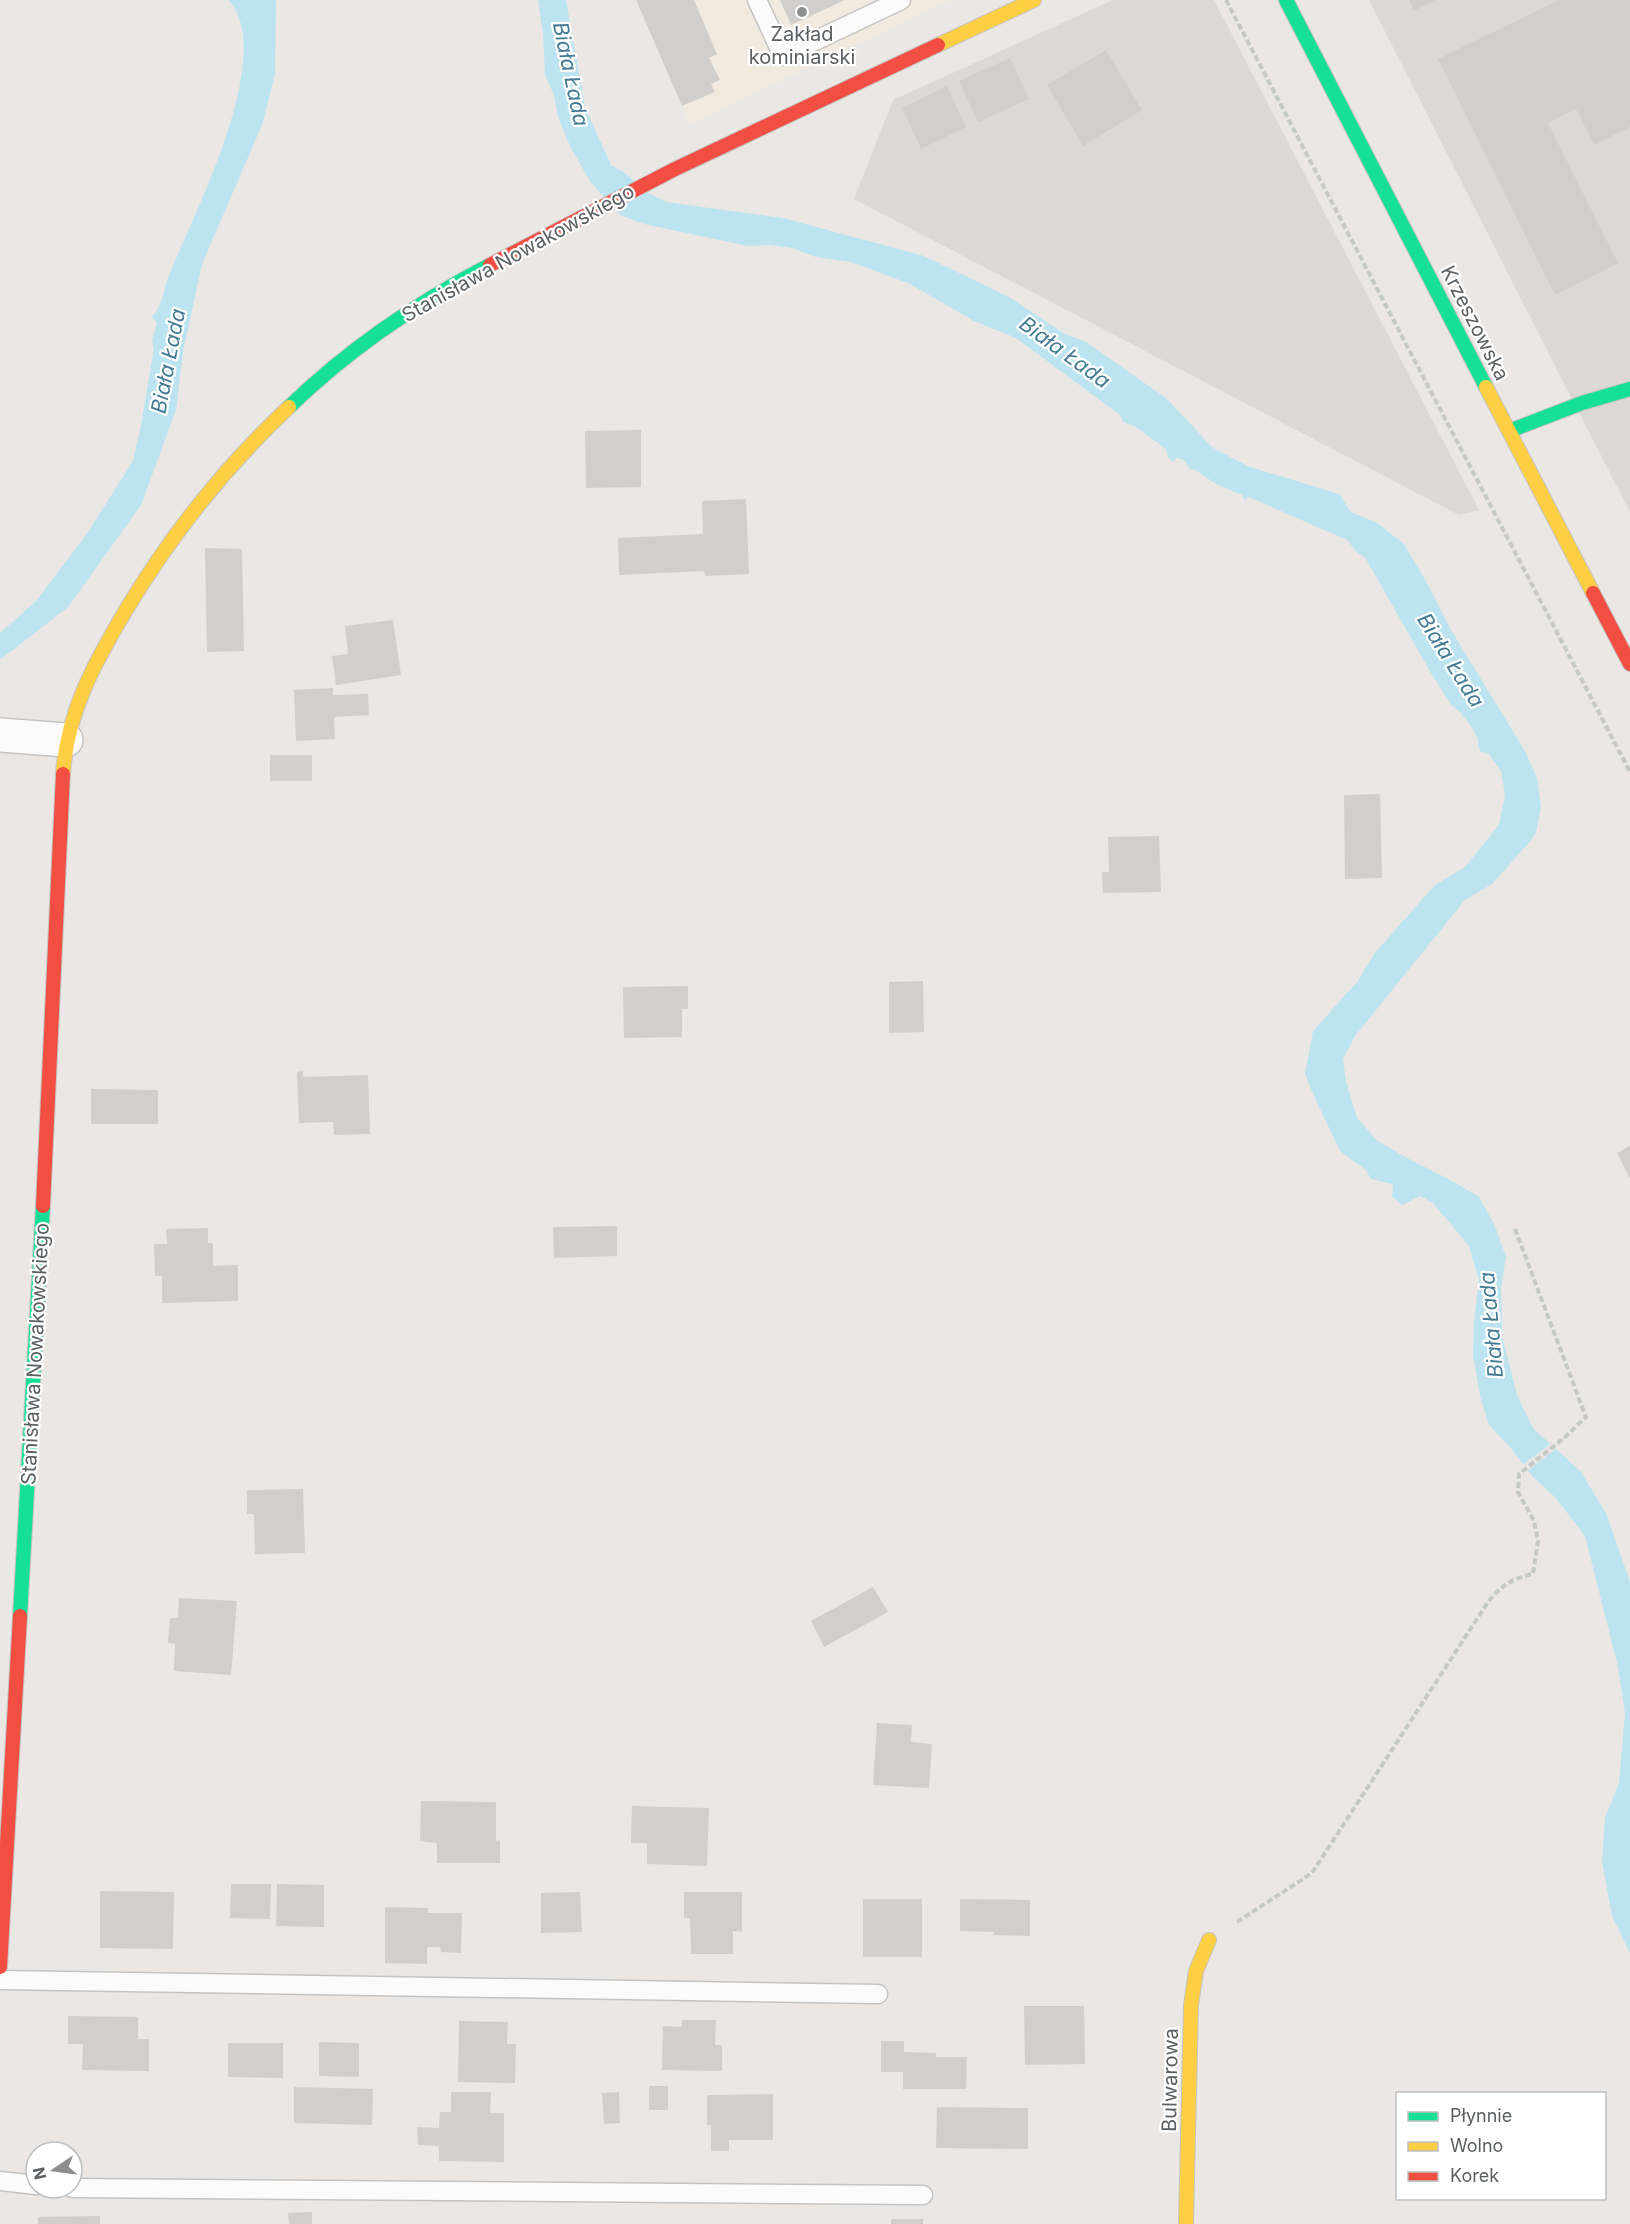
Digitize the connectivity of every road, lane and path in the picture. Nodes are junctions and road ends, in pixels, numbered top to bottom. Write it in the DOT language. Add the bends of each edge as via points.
graph roads {
  1 [pos="758,0"];
  2 [pos="901,0"];
  3 [pos="1034,0"];
  4 [pos="1226,0"];
  5 [pos="1286,0"];
  6 [pos="1630,389"];
  7 [pos="1509,431"];
  8 [pos="1630,664"];
  9 [pos="0,735"];
  10 [pos="66,740"];
  11 [pos="1630,772"];
  12 [pos="1515,1229"];
  13 [pos="1209,1940"];
  14 [pos="0,1967"];
  15 [pos="0,1980"];
  16 [pos="878,1994"];
  17 [pos="0,2181"];
  18 [pos="24,2184"];
  19 [pos="84,2188"];
  20 [pos="923,2195"];
  21 [pos="1186,2224"];
  1 -- 2 [label="lane" via="783,56"];
  3 -- 10 [label="street, Stanisława Nowakowskiego" via="670,171 431,296 366,340 279,415 158,556 83,689"];
  4 -- 11 [label="path"];
  5 -- 7 [label="street, Krzeszowska"];
  6 -- 7 [label="street"];
  7 -- 8 [label="street, Krzeszowska"];
  9 -- 10 [label="street"];
  10 -- 14 [label="street, Stanisława Nowakowskiego"];
  12 -- 13 [label="path" via="1586,1417 1519,1473 1518,1492 1534,1521 1538,1541 1533,1574 1501,1586 1488,1602 1312,1873"];
  13 -- 21 [label="street, Bulwarowa" via="1196,1971 1191,2005"];
  15 -- 16 [label="lane"];
  17 -- 18 [label="lane"];
  19 -- 20 [label="lane"];
}
